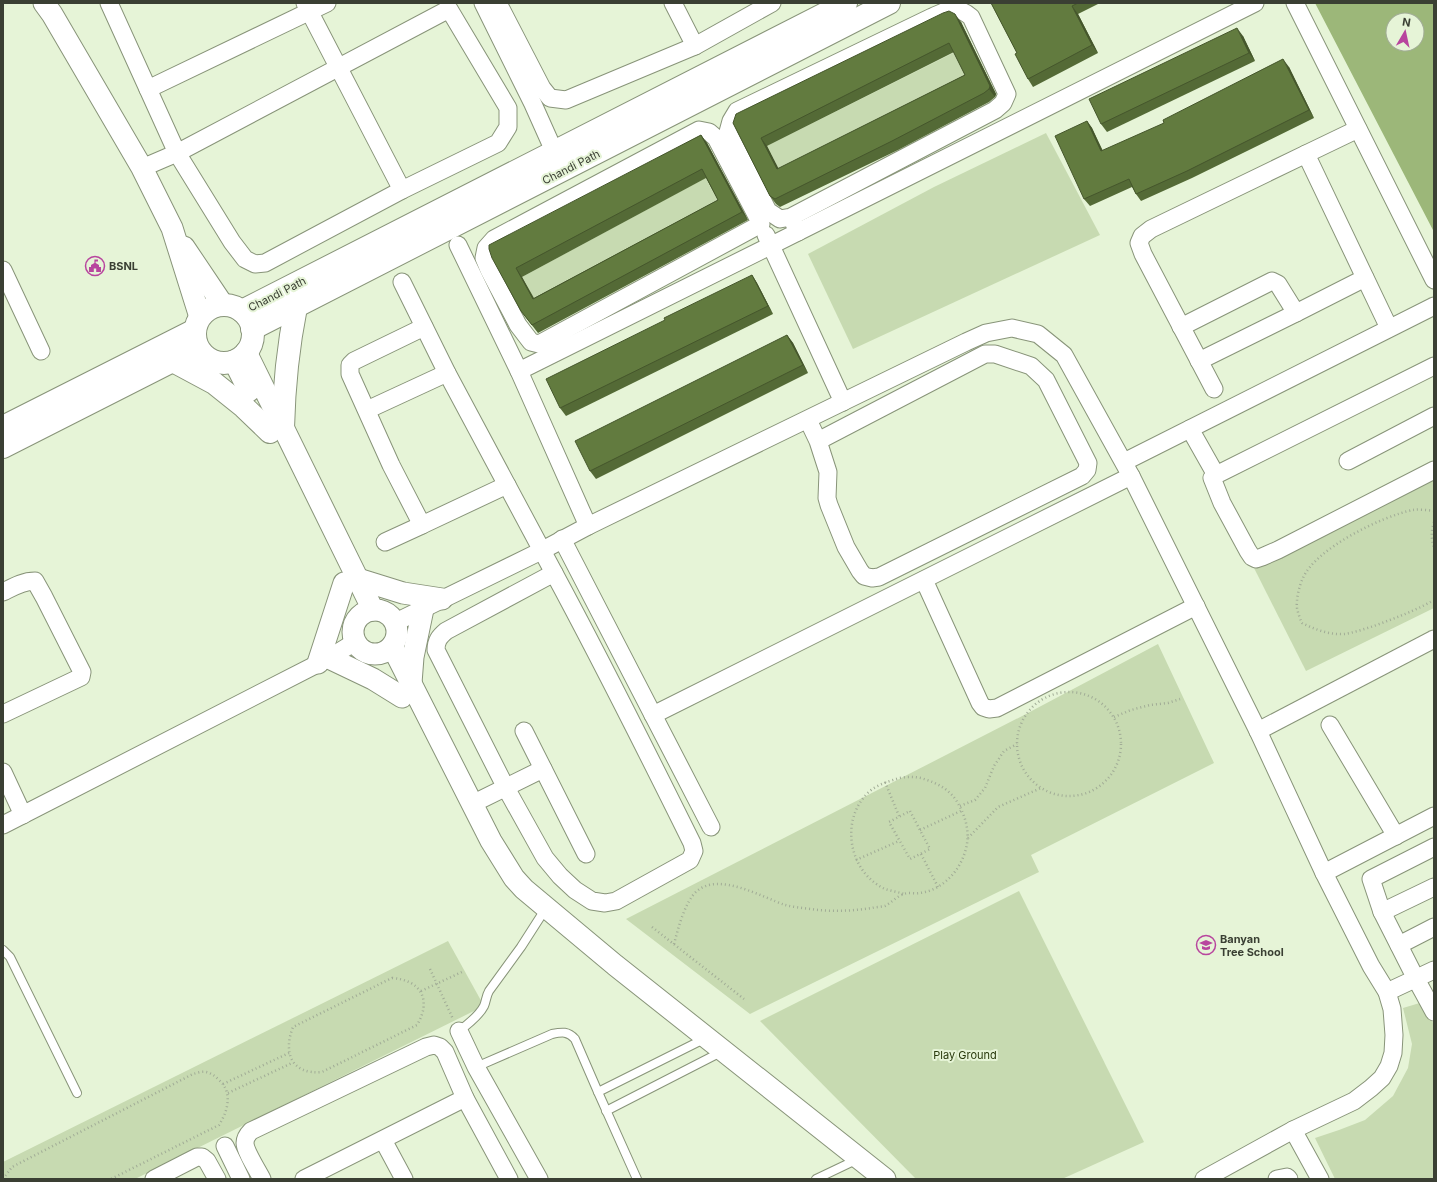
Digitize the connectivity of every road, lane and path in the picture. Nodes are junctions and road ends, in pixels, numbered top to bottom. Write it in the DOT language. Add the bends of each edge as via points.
graph roads {
  1 [pos="44,3"];
  2 [pos="109,3"];
  3 [pos="327,3"];
  4 [pos="483,3"];
  5 [pos="498,3"];
  6 [pos="673,3"];
  7 [pos="772,3"];
  8 [pos="846,3"];
  9 [pos="889,3"];
  10 [pos="1255,3"];
  11 [pos="1295,3"];
  12 [pos="307,7"];
  13 [pos="695,46"];
  14 [pos="338,67"];
  15 [pos="148,89"];
  16 [pos="1003,103"];
  17 [pos="1013,125"];
  18 [pos="1358,129"];
  19 [pos="554,151"];
  20 [pos="177,153"];
  21 [pos="1306,154"];
  22 [pos="142,168"];
  23 [pos="402,190"];
  24 [pos="792,217"];
  25 [pos="761,224"];
  26 [pos="172,228"];
  27 [pos="798,232"];
  28 [pos="458,245"];
  29 [pos="771,246"];
  30 [pos="3,270"];
  31 [pos="1365,278"];
  32 [pos="1434,280"];
  33 [pos="402,282"];
  34 [pos="1434,306"];
  35 [pos="296,307"];
  36 [pos="1296,313"];
  37 [pos="239,315"];
  38 [pos="424,327"];
  39 [pos="1181,327"];
  40 [pos="1389,328"];
  41 [pos="198,332"];
  42 [pos="41,351"];
  43 [pos="240,356"];
  44 [pos="1199,360"];
  45 [pos="173,361"];
  46 [pos="1434,366"];
  47 [pos="519,371"];
  48 [pos="447,373"];
  49 [pos="1214,389"];
  50 [pos="843,402"];
  51 [pos="366,410"];
  52 [pos="1434,416"];
  53 [pos="808,420"];
  54 [pos="3,427"];
  55 [pos="1190,429"];
  56 [pos="280,438"];
  57 [pos="818,441"];
  58 [pos="3,447"];
  59 [pos="1348,461"];
  60 [pos="1127,469"];
  61 [pos="1086,470"];
  62 [pos="1434,470"];
  63 [pos="1216,474"];
  64 [pos="507,485"];
  65 [pos="1099,492"];
  66 [pos="1434,510"];
  67 [pos="1434,522"];
  68 [pos="422,525"];
  69 [pos="588,526"];
  70 [pos="562,539"];
  71 [pos="385,542"];
  72 [pos="1434,547"];
  73 [pos="541,551"];
  74 [pos="554,573"];
  75 [pos="924,580"];
  76 [pos="351,581"];
  77 [pos="3,592"];
  78 [pos="442,599"];
  79 [pos="1434,600"];
  80 [pos="1196,606"];
  81 [pos="423,608"];
  82 [pos="367,613"];
  83 [pos="394,623"];
  84 [pos="1434,639"];
  85 [pos="355,642"];
  86 [pos="386,650"];
  87 [pos="323,661"];
  88 [pos="406,690"];
  89 [pos="1180,698"];
  90 [pos="3,714"];
  91 [pos="653,715"];
  92 [pos="1114,718"];
  93 [pos="1330,725"];
  94 [pos="524,731"];
  95 [pos="1258,731"];
  96 [pos="1017,744"];
  97 [pos="543,768"];
  98 [pos="3,772"];
  99 [pos="885,782"];
  100 [pos="506,788"];
  101 [pos="1042,788"];
  102 [pos="472,804"];
  103 [pos="960,806"];
  104 [pos="963,810"];
  105 [pos="23,815"];
  106 [pos="899,816"];
  107 [pos="1434,816"];
  108 [pos="3,825"];
  109 [pos="710,827"];
  110 [pos="920,830"];
  111 [pos="1396,836"];
  112 [pos="968,839"];
  113 [pos="899,841"];
  114 [pos="1434,847"];
  115 [pos="586,854"];
  116 [pos="921,854"];
  117 [pos="856,860"];
  118 [pos="1324,873"];
  119 [pos="938,887"];
  120 [pos="1434,887"];
  121 [pos="904,894"];
  122 [pos="1382,912"];
  123 [pos="543,913"];
  124 [pos="652,927"];
  125 [pos="1434,927"];
  126 [pos="674,944"];
  127 [pos="1399,945"];
  128 [pos="3,950"];
  129 [pos="430,969"];
  130 [pos="1434,970"];
  131 [pos="464,971"];
  132 [pos="1416,979"];
  133 [pos="437,984"];
  134 [pos="421,991"];
  135 [pos="1387,992"];
  136 [pos="744,999"];
  137 [pos="1434,1012"];
  138 [pos="459,1031"];
  139 [pos="700,1041"];
  140 [pos="289,1053"];
  141 [pos="717,1054"];
  142 [pos="292,1062"];
  143 [pos="476,1067"];
  144 [pos="224,1084"];
  145 [pos="598,1092"];
  146 [pos="76,1093"];
  147 [pos="228,1093"];
  148 [pos="466,1098"];
  149 [pos="606,1111"];
  150 [pos="1293,1130"];
  151 [pos="383,1140"];
  152 [pos="225,1146"];
  153 [pos="852,1162"];
  154 [pos="874,1177"];
  155 [pos="3,1179"];
  156 [pos="111,1179"];
  157 [pos="154,1179"];
  158 [pos="217,1179"];
  159 [pos="242,1179"];
  160 [pos="262,1179"];
  161 [pos="304,1179"];
  162 [pos="404,1179"];
  163 [pos="509,1179"];
  164 [pos="539,1179"];
  165 [pos="637,1179"];
  166 [pos="816,1179"];
  167 [pos="1204,1179"];
  168 [pos="1277,1179"];
  169 [pos="1289,1179"];
  170 [pos="1320,1179"];
  1 -- 22 [label="street"];
  2 -- 15 [label="street"];
  3 -- 12 [label="street"];
  4 -- 19 [label="street"];
  5 -- 13 [label="street" via="542,88 550,98 566,100"];
  6 -- 13 [label="street"];
  7 -- 13 [label="street"];
  8 -- 19 [label="main road, Chandi Path"];
  9 -- 35 [label="main road, Chandi Path"];
  10 -- 17 [label="street"];
  11 -- 18 [label="street"];
  12 -- 14 [label="street"];
  12 -- 15 [label="street"];
  14 -- 20 [label="street"];
  14 -- 23 [label="street"];
  14 -- 23 [label="street" via="449,9 508,108 508,127 498,143"];
  15 -- 20 [label="street"];
  16 -- 17 [label="street"];
  16 -- 24 [label="street" via="995,110"];
  16 -- 24 [label="street" via="1007,94 971,17 963,10 954,8 737,111 728,132 764,205 768,212 780,219"];
  17 -- 27 [label="street"];
  18 -- 21 [label="street"];
  18 -- 32 [label="street"];
  19 -- 37 [label="main road, Chandi Path"];
  20 -- 22 [label="street"];
  20 -- 23 [label="street" via="232,242 245,259 255,264 265,263"];
  21 -- 31 [label="street"];
  21 -- 39 [label="street" via="1151,229 1142,236 1139,243 1143,254"];
  22 -- 26 [label="street"];
  24 -- 27 [label="street"];
  25 -- 25 [label="street" via="716,138 709,132 699,130 494,239 486,248 484,258 518,325 531,342 539,344"];
  25 -- 29 [label="street"];
  26 -- 37 [label="street"];
  26 -- 41 [label="street"];
  27 -- 29 [label="street"];
  28 -- 47 [label="street"];
  29 -- 47 [label="street"];
  29 -- 50 [label="street"];
  30 -- 42 [label="street"];
  31 -- 36 [label="street"];
  31 -- 40 [label="street"];
  33 -- 38 [label="street"];
  34 -- 40 [label="street"];
  35 -- 37 [label="main road, Chandi Path"];
  35 -- 56 [label="main road"];
  36 -- 39 [label="street" via="1278,284 1272,281"];
  36 -- 44 [label="street"];
  37 -- 41 [label="main road" via="210,308"];
  37 -- 43 [label="main road" via="252,337 250,345"];
  38 -- 48 [label="street"];
  38 -- 51 [label="street" via="350,365 350,374"];
  39 -- 44 [label="street"];
  40 -- 55 [label="street"];
  41 -- 43 [label="main road" via="205,356 214,361 224,362"];
  41 -- 45 [label="main road"];
  41 -- 54 [label="main road"];
  43 -- 56 [label="street"];
  44 -- 49 [label="street"];
  45 -- 56 [label="main road" via="214,383"];
  45 -- 58 [label="main road"];
  46 -- 63 [label="street"];
  47 -- 69 [label="street"];
  48 -- 51 [label="street"];
  48 -- 64 [label="street"];
  50 -- 53 [label="street"];
  50 -- 60 [label="street" via="986,333 1012,328 1038,334 1064,355"];
  51 -- 68 [label="street"];
  52 -- 59 [label="street"];
  53 -- 57 [label="street"];
  53 -- 69 [label="street"];
  55 -- 60 [label="street"];
  55 -- 63 [label="street"];
  56 -- 76 [label="street"];
  57 -- 61 [label="street" via="985,354 994,354 1031,366 1046,380 1088,463"];
  57 -- 61 [label="street" via="828,472 829,505 846,547 860,571 864,576 872,578 879,577 1075,480"];
  60 -- 65 [label="street"];
  60 -- 80 [label="street"];
  61 -- 65 [label="street"];
  62 -- 63 [label="street" via="1256,559 1252,558 1222,503 1212,480"];
  64 -- 68 [label="street"];
  64 -- 73 [label="street"];
  65 -- 75 [label="street"];
  66 -- 79 [label="path" via="1413,510 1385,519 1349,536 1314,563 1303,578 1297,609 1302,623 1328,632 1344,634 1398,617"];
  67 -- 72 [label="path" via="1431,539"];
  68 -- 71 [label="street"];
  69 -- 70 [label="street"];
  70 -- 73 [label="street"];
  70 -- 91 [label="street"];
  73 -- 74 [label="street"];
  73 -- 78 [label="street"];
  74 -- 100 [label="street" via="446,632 439,637 436,645 436,650"];
  74 -- 100 [label="street" via="632,723 694,851 690,860 616,901 592,901 565,881 546,858"];
  75 -- 80 [label="street" via="980,703 989,709 997,708"];
  75 -- 91 [label="street"];
  76 -- 78 [label="street"];
  76 -- 82 [label="street"];
  76 -- 87 [label="street"];
  77 -- 90 [label="street" via="21,583 35,581 82,672 81,677"];
  78 -- 81 [label="street"];
  80 -- 95 [label="street"];
  81 -- 83 [label="street"];
  81 -- 88 [label="street"];
  82 -- 83 [label="street" via="381,611"];
  82 -- 85 [label="street" via="356,621 353,628"];
  83 -- 86 [label="street" via="396,640"];
  84 -- 95 [label="street"];
  85 -- 86 [label="street" via="366,652 373,654"];
  85 -- 87 [label="street"];
  86 -- 88 [label="street"];
  87 -- 88 [label="street"];
  87 -- 105 [label="street"];
  88 -- 102 [label="street"];
  88 -- 123 [label="street" via="463,817 484,853 499,877 518,899"];
  89 -- 92 [label="path" via="1168,703 1131,710"];
  91 -- 109 [label="street"];
  92 -- 96 [label="path" via="1099,701 1084,694 1068,692 1051,695 1037,702 1026,714 1021,723"];
  92 -- 101 [label="path" via="1119,727 1122,743 1119,759 1112,774 1100,786 1086,793 1070,796"];
  93 -- 111 [label="street"];
  94 -- 97 [label="street"];
  95 -- 118 [label="street"];
  96 -- 101 [label="path" via="1019,760 1027,774"];
  96 -- 103 [label="path" via="1004,751 994,766 985,788 975,800"];
  97 -- 100 [label="street"];
  97 -- 115 [label="street"];
  98 -- 105 [label="street"];
  99 -- 103 [label="path" via="905,777 923,778 939,785 953,796"];
  99 -- 106 [label="path"];
  99 -- 117 [label="path" via="870,792 858,807 851,825 851,844"];
  100 -- 102 [label="street"];
  101 -- 112 [label="path" via="998,807"];
  102 -- 123 [label="street" via="514,878"];
  103 -- 104 [label="path"];
  104 -- 110 [label="path"];
  104 -- 112 [label="path" via="968,827"];
  105 -- 108 [label="street"];
  106 -- 110 [label="path" via="910,811"];
  106 -- 113 [label="path" via="889,822"];
  107 -- 111 [label="street"];
  110 -- 116 [label="path" via="930,849"];
  111 -- 118 [label="street"];
  112 -- 119 [label="path" via="962,862 952,876"];
  113 -- 116 [label="path" via="910,859"];
  113 -- 117 [label="path"];
  114 -- 122 [label="street" via="1371,879"];
  116 -- 119 [label="path"];
  117 -- 121 [label="path" via="869,878 885,889"];
  118 -- 135 [label="street"];
  119 -- 121 [label="path" via="921,893"];
  120 -- 122 [label="street"];
  121 -- 126 [label="path" via="884,906 856,911 821,910 787,905 722,883 709,885 697,891 688,903"];
  122 -- 127 [label="street"];
  123 -- 138 [label="lane" via="489,991 485,1005"];
  123 -- 139 [label="street" via="615,965"];
  124 -- 126 [label="path"];
  125 -- 127 [label="street"];
  126 -- 136 [label="path"];
  127 -- 132 [label="street"];
  128 -- 146 [label="lane" via="10,957"];
  129 -- 133 [label="path"];
  130 -- 132 [label="street"];
  131 -- 133 [label="path"];
  132 -- 135 [label="street"];
  132 -- 137 [label="street"];
  133 -- 134 [label="path"];
  133 -- 138 [label="path"];
  134 -- 140 [label="path" via="404,979 392,978 294,1027 289,1038"];
  134 -- 142 [label="path" via="422,1018 417,1025 322,1072 313,1073 295,1066"];
  135 -- 150 [label="street" via="1392,1009 1393,1053 1382,1078 1354,1101"];
  138 -- 143 [label="street"];
  139 -- 141 [label="street"];
  139 -- 145 [label="lane"];
  140 -- 142 [label="path"];
  140 -- 144 [label="path"];
  141 -- 149 [label="lane"];
  141 -- 153 [label="street"];
  142 -- 147 [label="path"];
  143 -- 145 [label="lane" via="552,1034 564,1032 575,1039"];
  143 -- 164 [label="street"];
  144 -- 147 [label="path"];
  144 -- 155 [label="path" via="204,1071 193,1074 12,1167"];
  145 -- 149 [label="lane"];
  147 -- 156 [label="path" via="226,1116 219,1125"];
  148 -- 151 [label="street"];
  148 -- 160 [label="street" via="445,1052 434,1045 426,1047 251,1131 245,1143"];
  148 -- 163 [label="street"];
  149 -- 165 [label="lane"];
  150 -- 167 [label="street"];
  150 -- 170 [label="street"];
  151 -- 161 [label="street"];
  151 -- 162 [label="street"];
  152 -- 159 [label="street"];
  153 -- 154 [label="street"];
  153 -- 166 [label="lane"];
  157 -- 158 [label="street" via="197,1157 202,1157"];
  168 -- 169 [label="street"];
}
